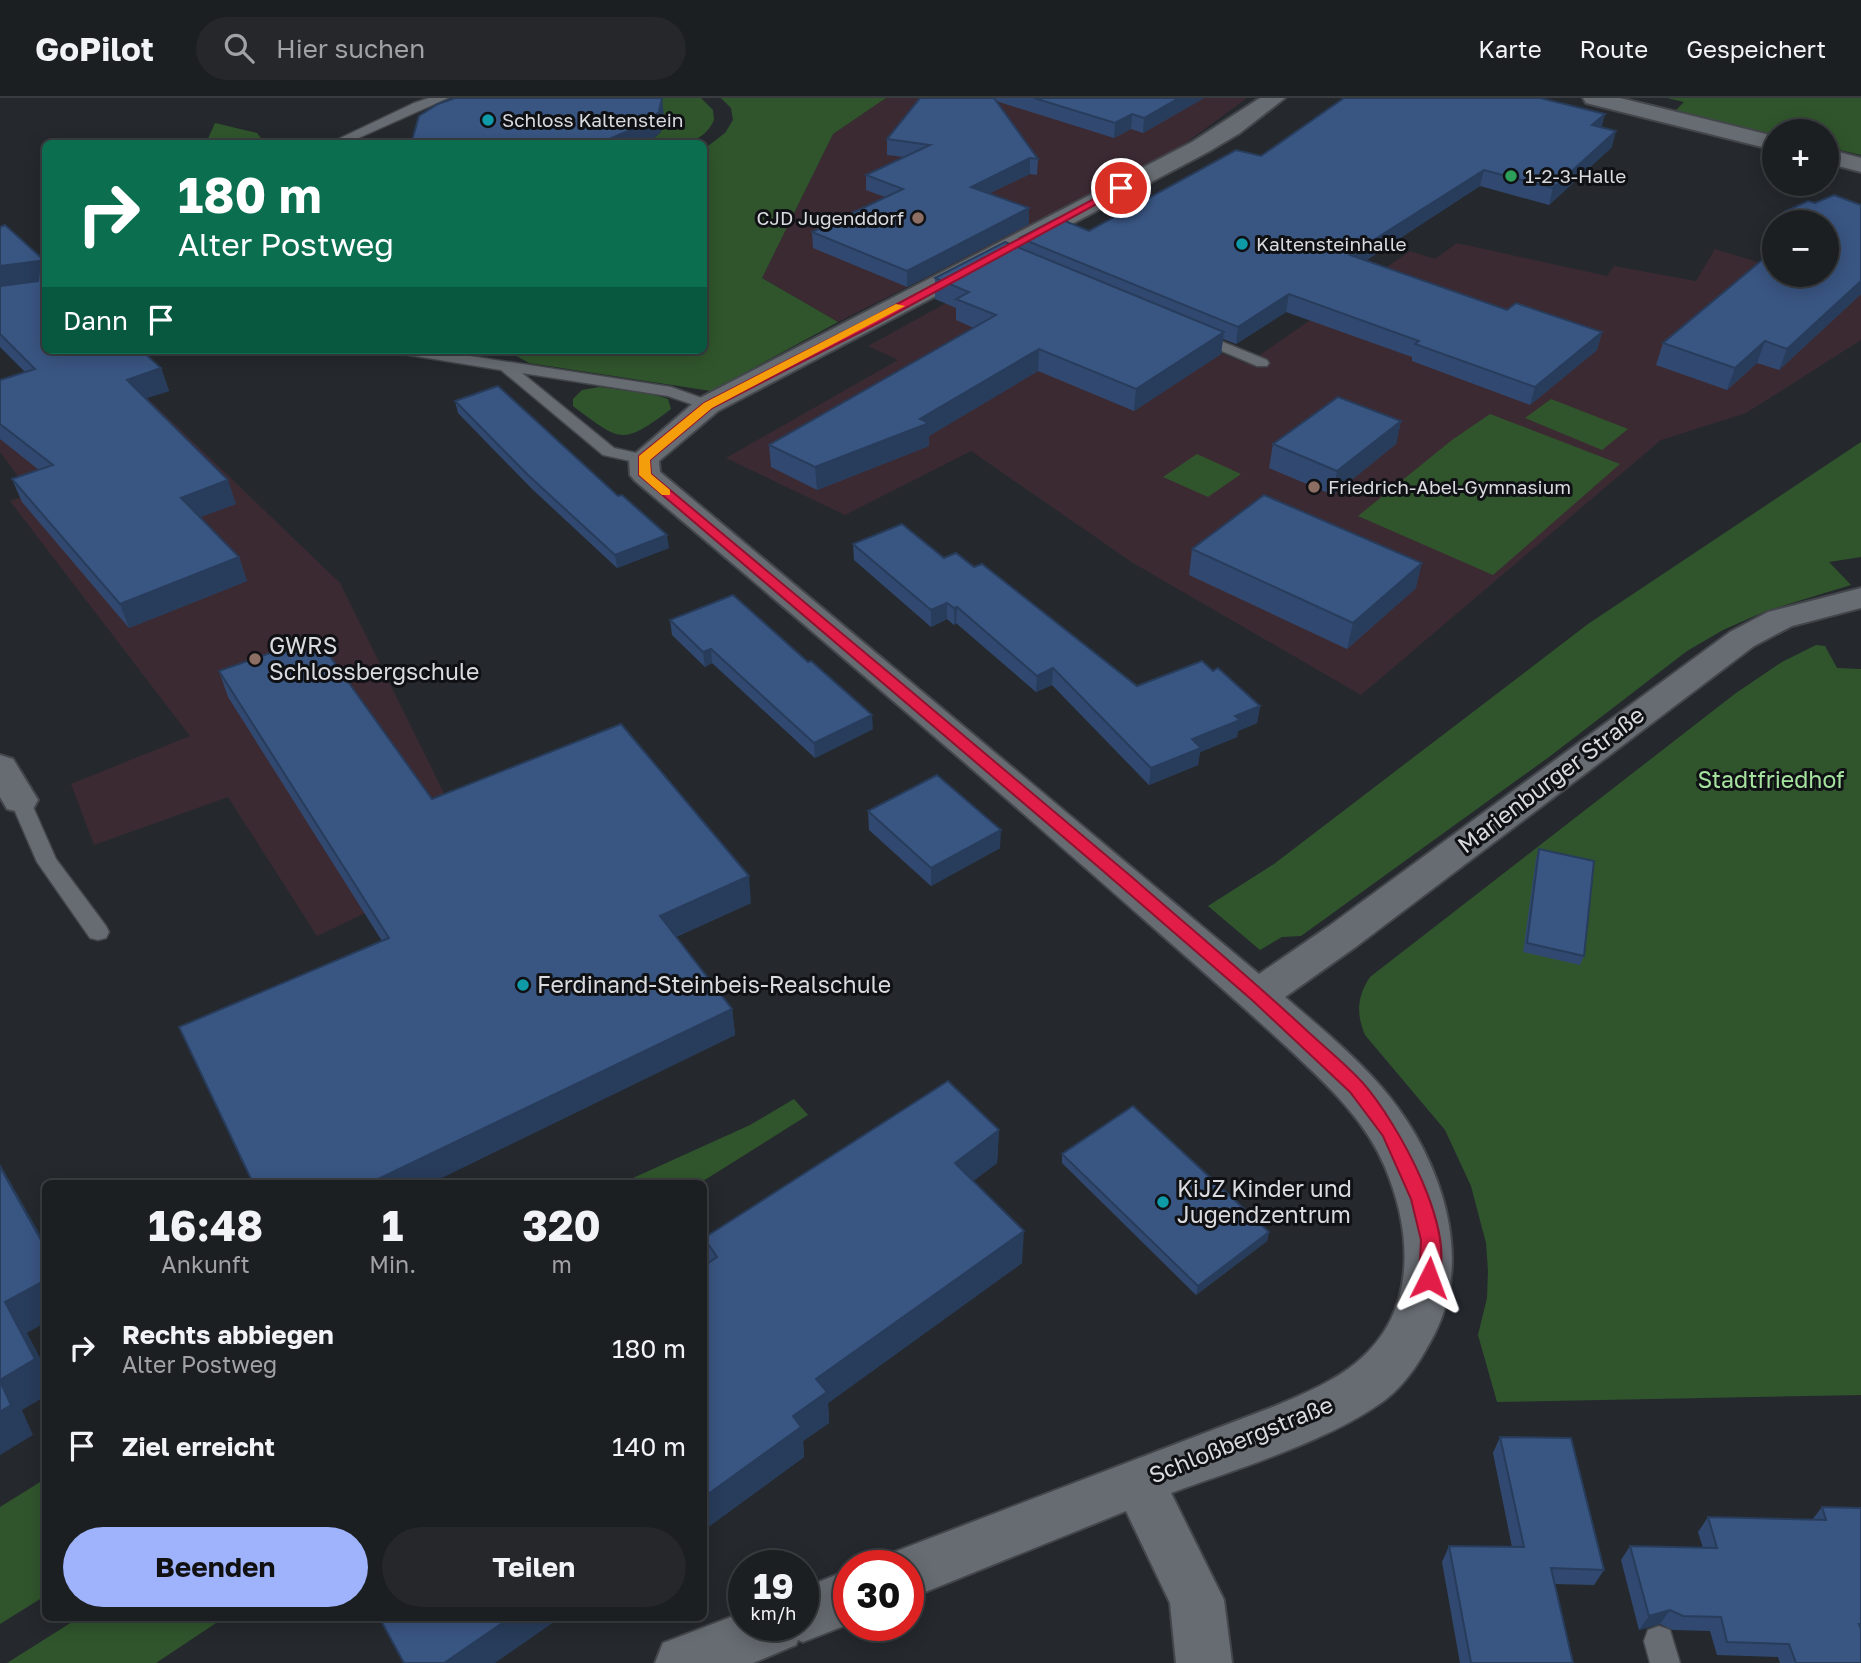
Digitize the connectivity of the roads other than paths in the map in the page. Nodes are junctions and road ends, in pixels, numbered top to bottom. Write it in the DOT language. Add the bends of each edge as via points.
graph roads {
  1 [pos="442,98"];
  2 [pos="1274,98"];
  3 [pos="1594,98"];
  4 [pos="343,140"];
  5 [pos="1762,140"];
  6 [pos="1839,159"];
  7 [pos="1861,165"];
  8 [pos="1186,331"];
  9 [pos="426,354"];
  10 [pos="491,354"];
  11 [pos="1262,363"];
  12 [pos="506,368"];
  13 [pos="708,405"];
  14 [pos="644,459"];
  15 [pos="1861,598"];
  16 [pos="0,767"];
  17 [pos="20,800"];
  18 [pos="98,932"];
  19 [pos="1242,982"];
  20 [pos="1138,1481"];
  21 [pos="924,1567"];
  22 [pos="739,1641"];
  23 [pos="683,1663"];
  24 [pos="1204,1663"];
  1 -- 4 [label="lane"];
  2 -- 13 [label="street" via="1233,128 1011,258"];
  3 -- 5 [label="street"];
  6 -- 7 [label="street"];
  8 -- 11 [label="lane"];
  9 -- 12 [label="lane"];
  10 -- 12 [label="lane"];
  12 -- 13 [label="lane" via="671,392"];
  12 -- 14 [label="lane" via="610,452"];
  13 -- 14 [label="street"];
  14 -- 19 [label="street, Schloßbergstraße" via="645,475"];
  15 -- 19 [label="street, Marienburger Straße" via="1780,620 1731,647 1343,936"];
  16 -- 17 [label="street"];
  17 -- 18 [label="lane" via="47,862"];
  19 -- 20 [label="street, Schloßbergstraße" via="1356,1087 1390,1132 1420,1199 1431,1240 1429,1278 1405,1342 1381,1372 1354,1394 1282,1427"];
  20 -- 21 [label="street, Schloßbergstraße"];
  20 -- 24 [label="street" via="1197,1600"];
  22 -- 23 [label="street"];
}
